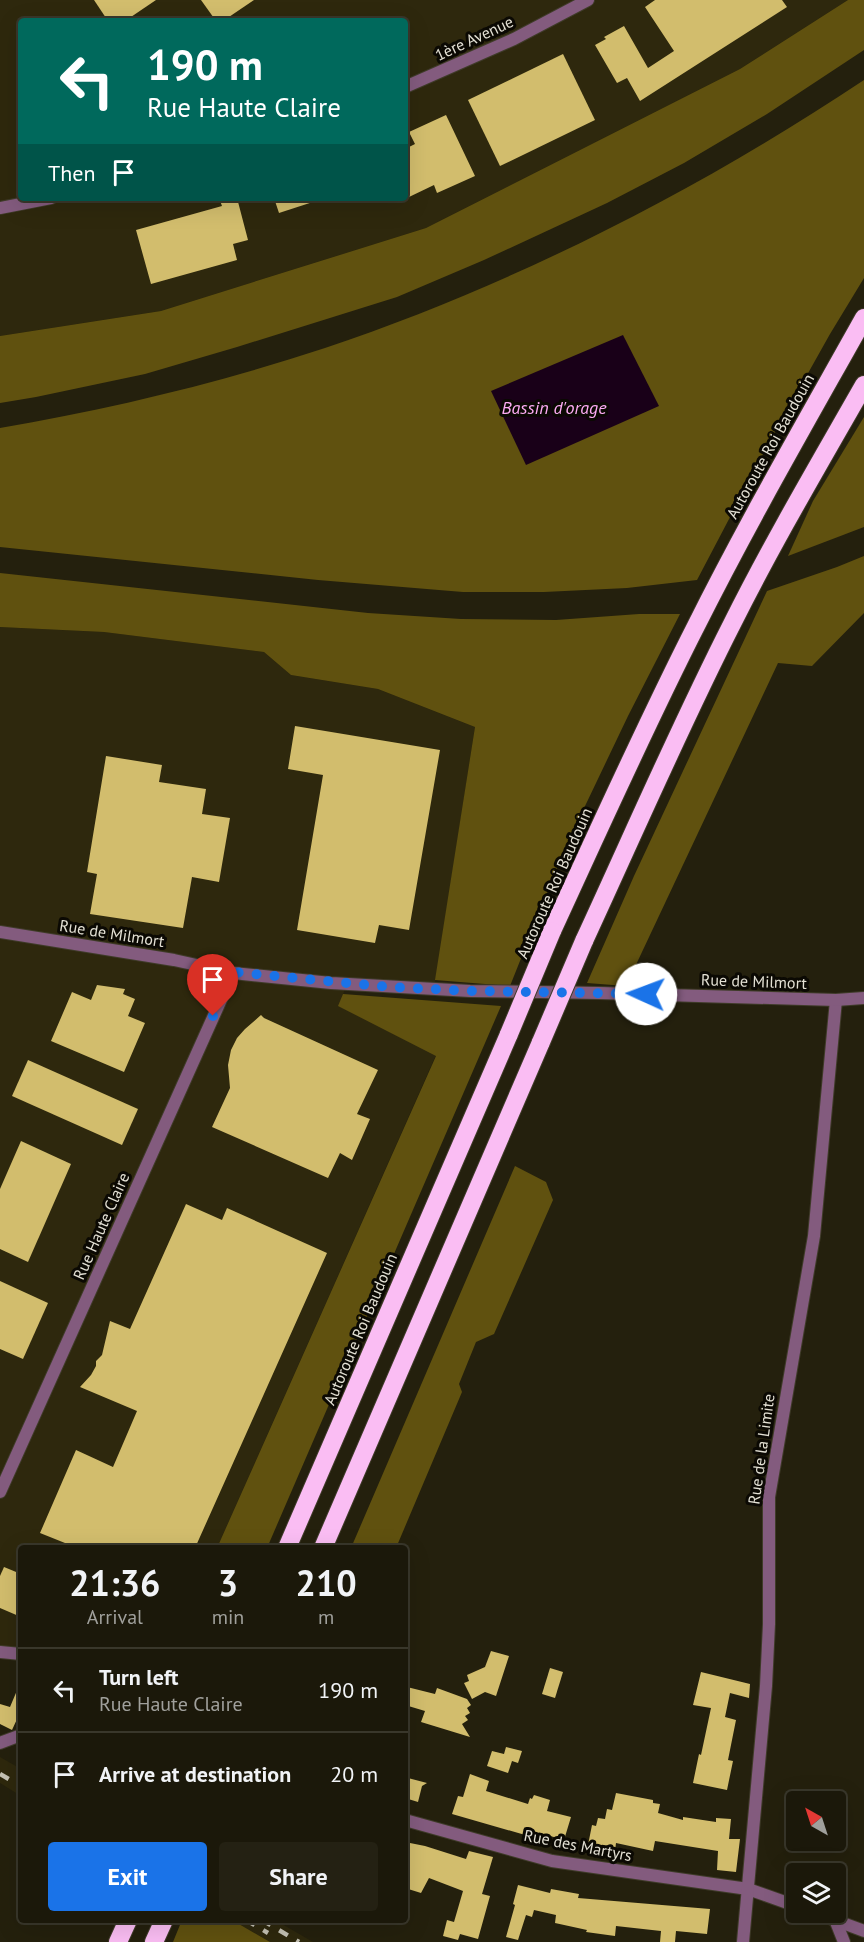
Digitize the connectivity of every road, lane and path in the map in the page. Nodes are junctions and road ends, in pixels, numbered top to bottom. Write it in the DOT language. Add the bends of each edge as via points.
graph roads {
  1 [pos="588,0"];
  2 [pos="408,86"];
  3 [pos="36,201"];
  4 [pos="0,208"];
  5 [pos="864,318"];
  6 [pos="864,385"];
  7 [pos="0,932"];
  8 [pos="233,972"];
  9 [pos="864,998"];
  10 [pos="836,999"];
  11 [pos="0,1492"];
  12 [pos="288,1545"];
  13 [pos="324,1545"];
  14 [pos="0,1652"];
  15 [pos="18,1654"];
  16 [pos="18,1737"];
  17 [pos="0,1743"];
  18 [pos="408,1821"];
  19 [pos="748,1889"];
  20 [pos="786,1902"];
  21 [pos="127,1923"];
  22 [pos="163,1923"];
  23 [pos="836,1923"];
  24 [pos="839,1923"];
  25 [pos="864,1931"];
  26 [pos="118,1942"];
  27 [pos="154,1942"];
  28 [pos="743,1942"];
  29 [pos="844,1942"];
  1 -- 2 [label="street, 1ère Avenue" via="514,39"];
  3 -- 4 [label="street"];
  5 -- 12 [label="highway, Autoroute Roi Baudouin, bridge" via="748,525 645,730 552,931"];
  6 -- 13 [label="highway, bridge" via="784,525 676,739 584,941"];
  7 -- 8 [label="street, Rue de Milmort"];
  8 -- 10 [label="street, Rue de Milmort" via="331,983 470,991"];
  8 -- 11 [label="street, Rue Haute Claire"];
  9 -- 10 [label="street, Rue de Milmort"];
  10 -- 19 [label="street, Rue de la Limite" via="814,1236 769,1497 766,1686"];
  14 -- 15 [label="street"];
  16 -- 17 [label="street"];
  18 -- 19 [label="street, Rue des Martyrs" via="552,1861"];
  19 -- 20 [label="street, Rue des Martyrs"];
  19 -- 28 [label="street, Rue de la Limite"];
  21 -- 26 [label="highway"];
  22 -- 27 [label="highway"];
  23 -- 29 [label="street"];
  24 -- 25 [label="street"];
}
